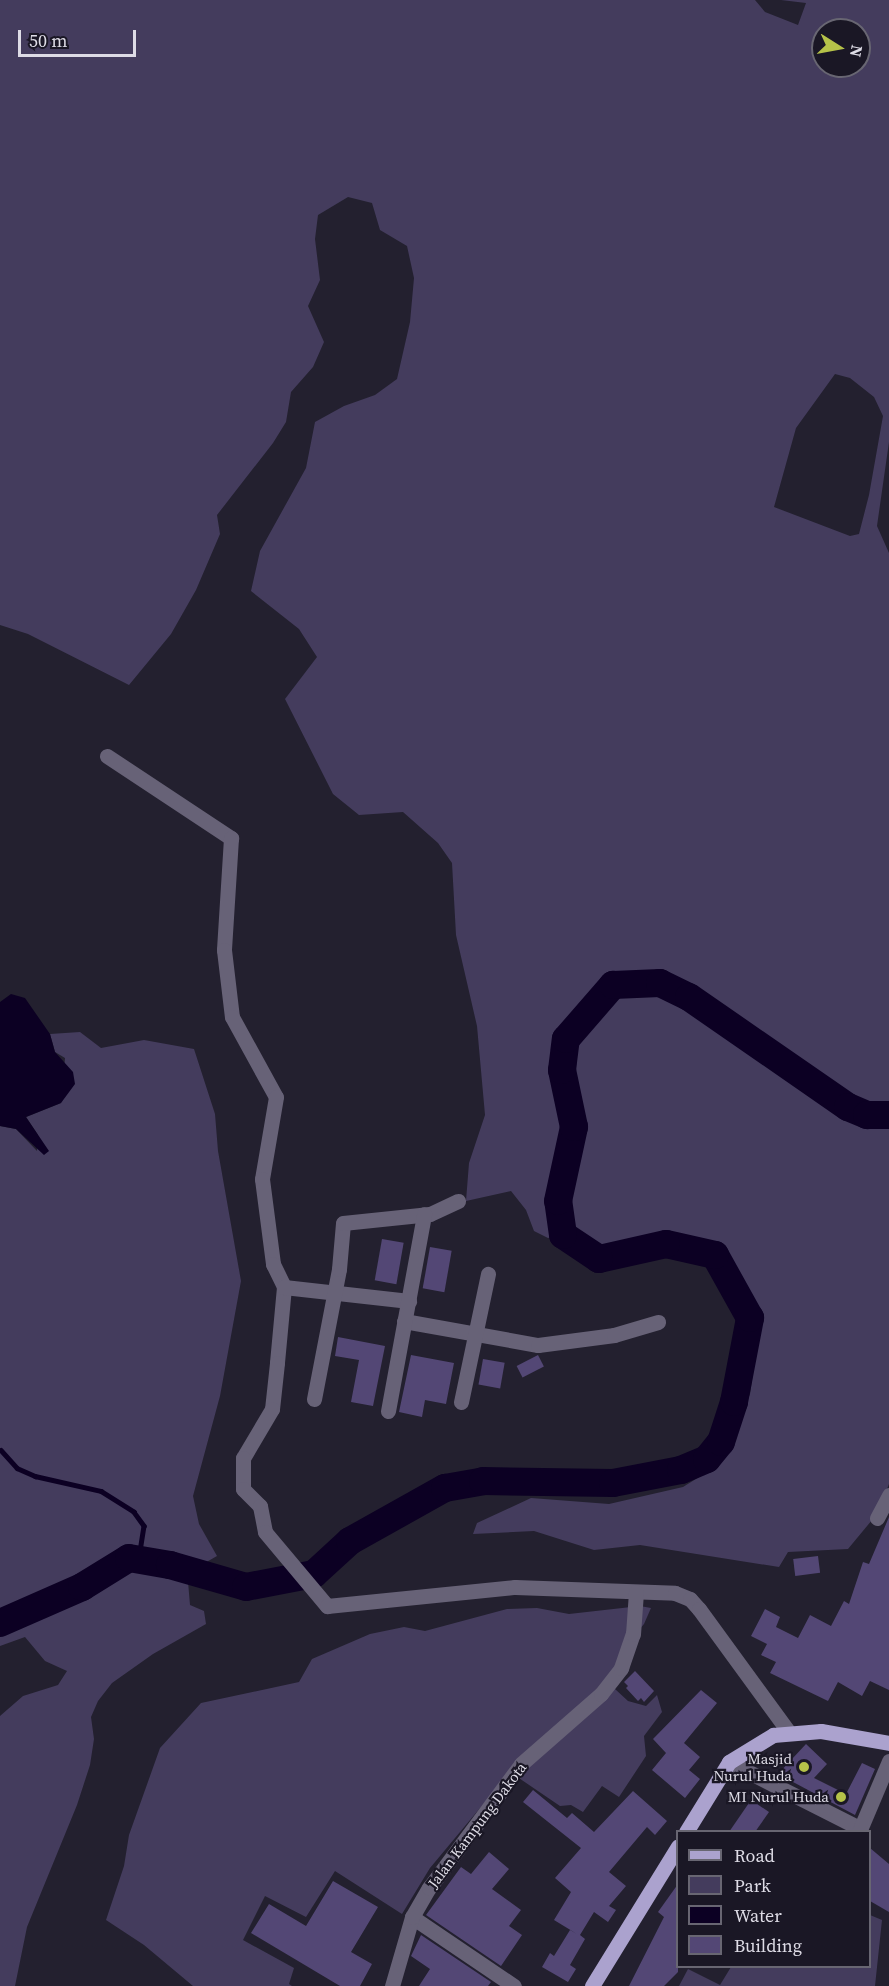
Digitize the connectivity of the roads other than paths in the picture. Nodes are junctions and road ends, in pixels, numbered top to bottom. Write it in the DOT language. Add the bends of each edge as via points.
graph roads {
  1 [pos="108,756"];
  2 [pos="458,1201"];
  3 [pos="424,1214"];
  4 [pos="488,1274"];
  5 [pos="284,1287"];
  6 [pos="333,1290"];
  7 [pos="409,1301"];
  8 [pos="404,1321"];
  9 [pos="658,1322"];
  10 [pos="475,1336"];
  11 [pos="314,1399"];
  12 [pos="461,1402"];
  13 [pos="388,1411"];
  14 [pos="889,1495"];
  15 [pos="877,1518"];
  16 [pos="636,1592"];
  17 [pos="788,1731"];
  18 [pos="889,1743"];
  19 [pos="729,1761"];
  20 [pos="889,1761"];
  21 [pos="687,1830"];
  22 [pos="859,1830"];
  23 [pos="676,1849"];
  24 [pos="412,1917"];
  25 [pos="392,1986"];
  26 [pos="514,1986"];
  27 [pos="592,1986"];
  1 -- 5 [label="street" via="231,838 224,950 232,1017 276,1097 262,1179 273,1264"];
  2 -- 3 [label="street"];
  3 -- 6 [label="street" via="343,1223"];
  3 -- 7 [label="street"];
  4 -- 10 [label="street"];
  5 -- 6 [label="street"];
  5 -- 16 [label="street" via="272,1409 243,1458 243,1490 260,1506 265,1532 327,1606 515,1587"];
  6 -- 7 [label="street"];
  6 -- 11 [label="street"];
  7 -- 8 [label="street"];
  8 -- 10 [label="street"];
  8 -- 13 [label="street"];
  9 -- 10 [label="street" via="614,1335 538,1346"];
  10 -- 12 [label="street"];
  14 -- 15 [label="street"];
  16 -- 17 [label="street" via="675,1593 690,1599"];
  16 -- 24 [label="street, Jalan Kampung Dakota" via="633,1634 617,1674 601,1694 521,1764"];
  17 -- 18 [label="main road" via="821,1731"];
  17 -- 19 [label="main road" via="755,1743"];
  19 -- 21 [label="main road"];
  19 -- 22 [label="street"];
  20 -- 22 [label="street"];
  23 -- 27 [label="main road"];
  24 -- 25 [label="street, Jalan Kampung Dakota"];
  24 -- 26 [label="street"];
}
